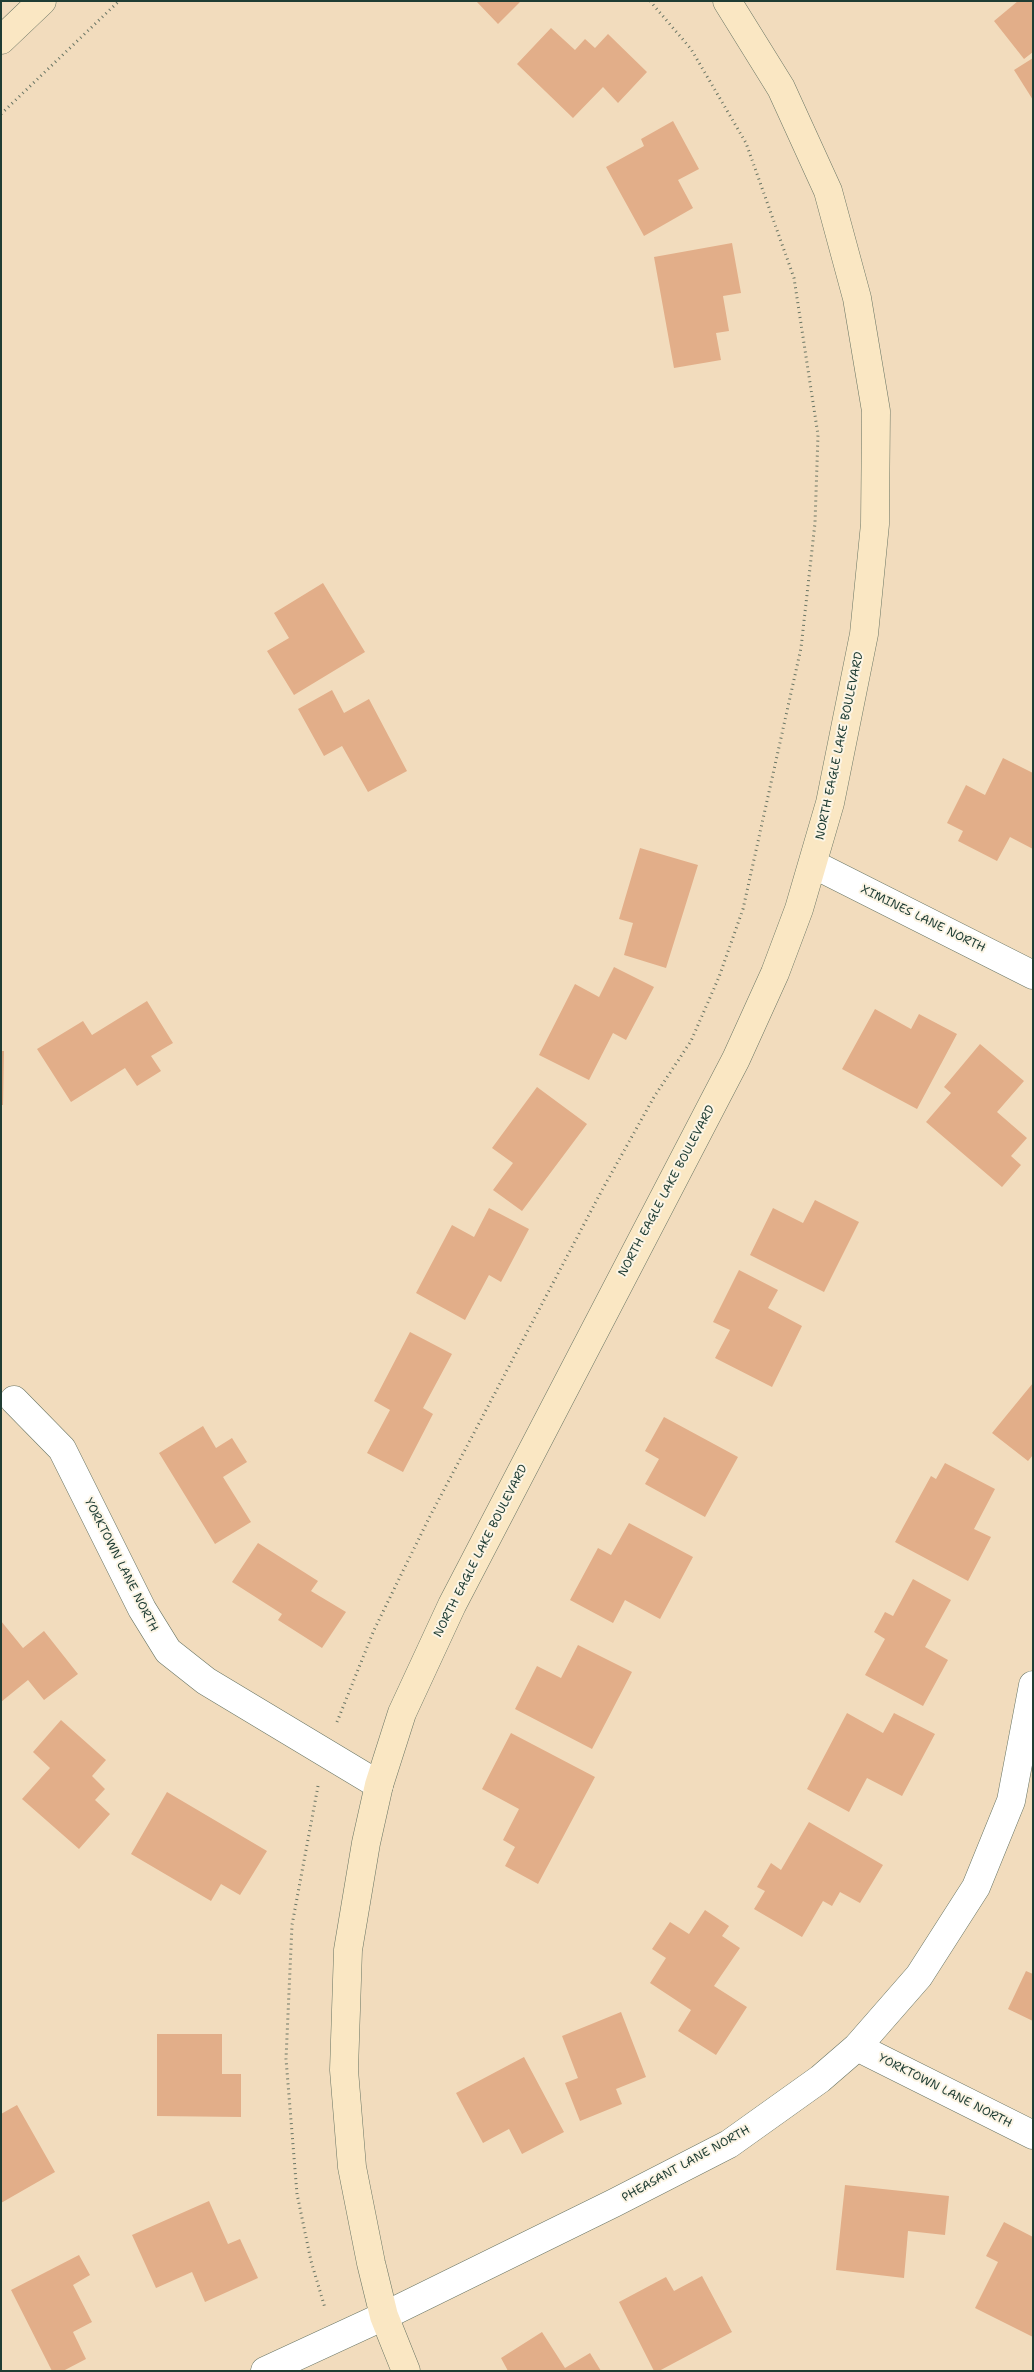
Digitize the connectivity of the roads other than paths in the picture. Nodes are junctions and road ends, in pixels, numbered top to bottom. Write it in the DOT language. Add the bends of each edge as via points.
graph roads {
  1 [pos="42,1"];
  2 [pos="727,1"];
  3 [pos="1,40"];
  4 [pos="813,864"];
  5 [pos="1033,975"];
  6 [pos="14,1400"];
  7 [pos="1033,1685"];
  8 [pos="379,1785"];
  9 [pos="857,2047"];
  10 [pos="1033,2135"];
  11 [pos="384,2316"];
  12 [pos="265,2371"];
  13 [pos="406,2371"];
  1 -- 3 [label="street"];
  2 -- 4 [label="street, NORTH EAGLE LAKE BOULEVARD" via="781,88 828,192 857,298 876,411 875,524 864,634 830,803"];
  4 -- 5 [label="street, XIMINES LANE NORTH"];
  4 -- 8 [label="street, NORTH EAGLE LAKE BOULEVARD" via="776,973 736,1059 452,1605 402,1714"];
  6 -- 8 [label="street, YORKTOWN LANE NORTH" via="62,1449 142,1609 168,1651 206,1681"];
  7 -- 9 [label="street, PHEASANT LANE NORTH" via="1011,1802 976,1887 919,1976"];
  8 -- 11 [label="street, NORTH EAGLE LAKE BOULEVARD" via="348,1950 344,2070 352,2167"];
  9 -- 10 [label="street, YORKTOWN LANE NORTH"];
  9 -- 11 [label="street, PHEASANT LANE NORTH" via="820,2080 729,2144"];
  11 -- 12 [label="street, PHEASANT LANE NORTH"];
  11 -- 13 [label="street, NORTH EAGLE LAKE BOULEVARD"];
}
